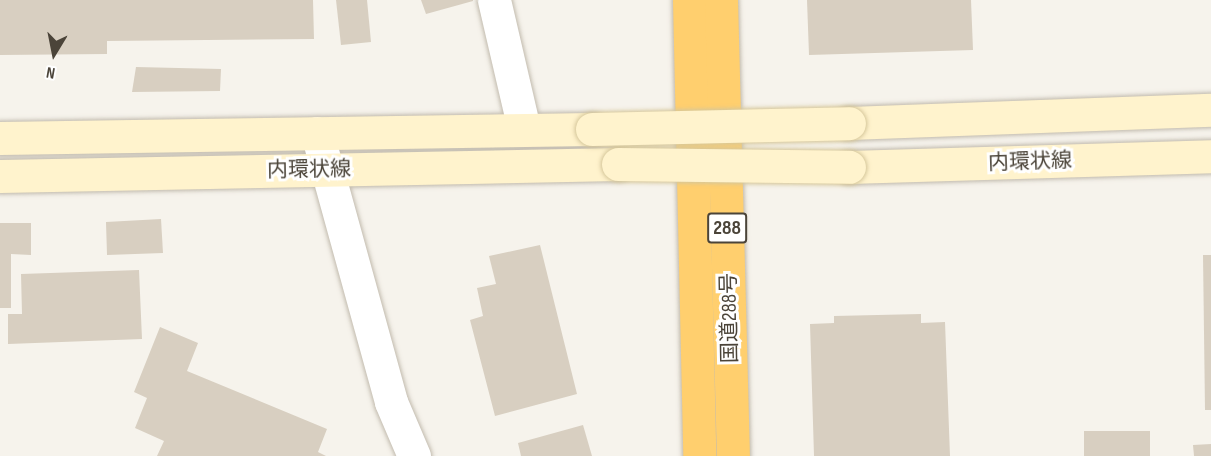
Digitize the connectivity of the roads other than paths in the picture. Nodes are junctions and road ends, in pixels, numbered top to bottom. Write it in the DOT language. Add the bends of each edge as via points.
graph roads {
  1 [pos="494,0"];
  2 [pos="689,0"];
  3 [pos="721,0"];
  4 [pos="1211,110"];
  5 [pos="524,129"];
  6 [pos="317,133"];
  7 [pos="0,138"];
  8 [pos="1211,156"];
  9 [pos="326,170"];
  10 [pos="0,176"];
  11 [pos="414,456"];
  12 [pos="699,456"];
  13 [pos="733,456"];
  1 -- 5 [label="street"];
  2 -- 12 [label="highway, 国道288号 / 288"];
  3 -- 13 [label="highway, 国道288号 / 288"];
  4 -- 5 [label="street, 内環状線, bridge"];
  5 -- 6 [label="street, 内環状線"];
  6 -- 7 [label="street, 内環状線"];
  6 -- 9 [label="street"];
  8 -- 9 [label="street, 内環状線, bridge" via="849,168 618,164"];
  9 -- 10 [label="street, 内環状線"];
  9 -- 11 [label="street" via="391,402"];
}
